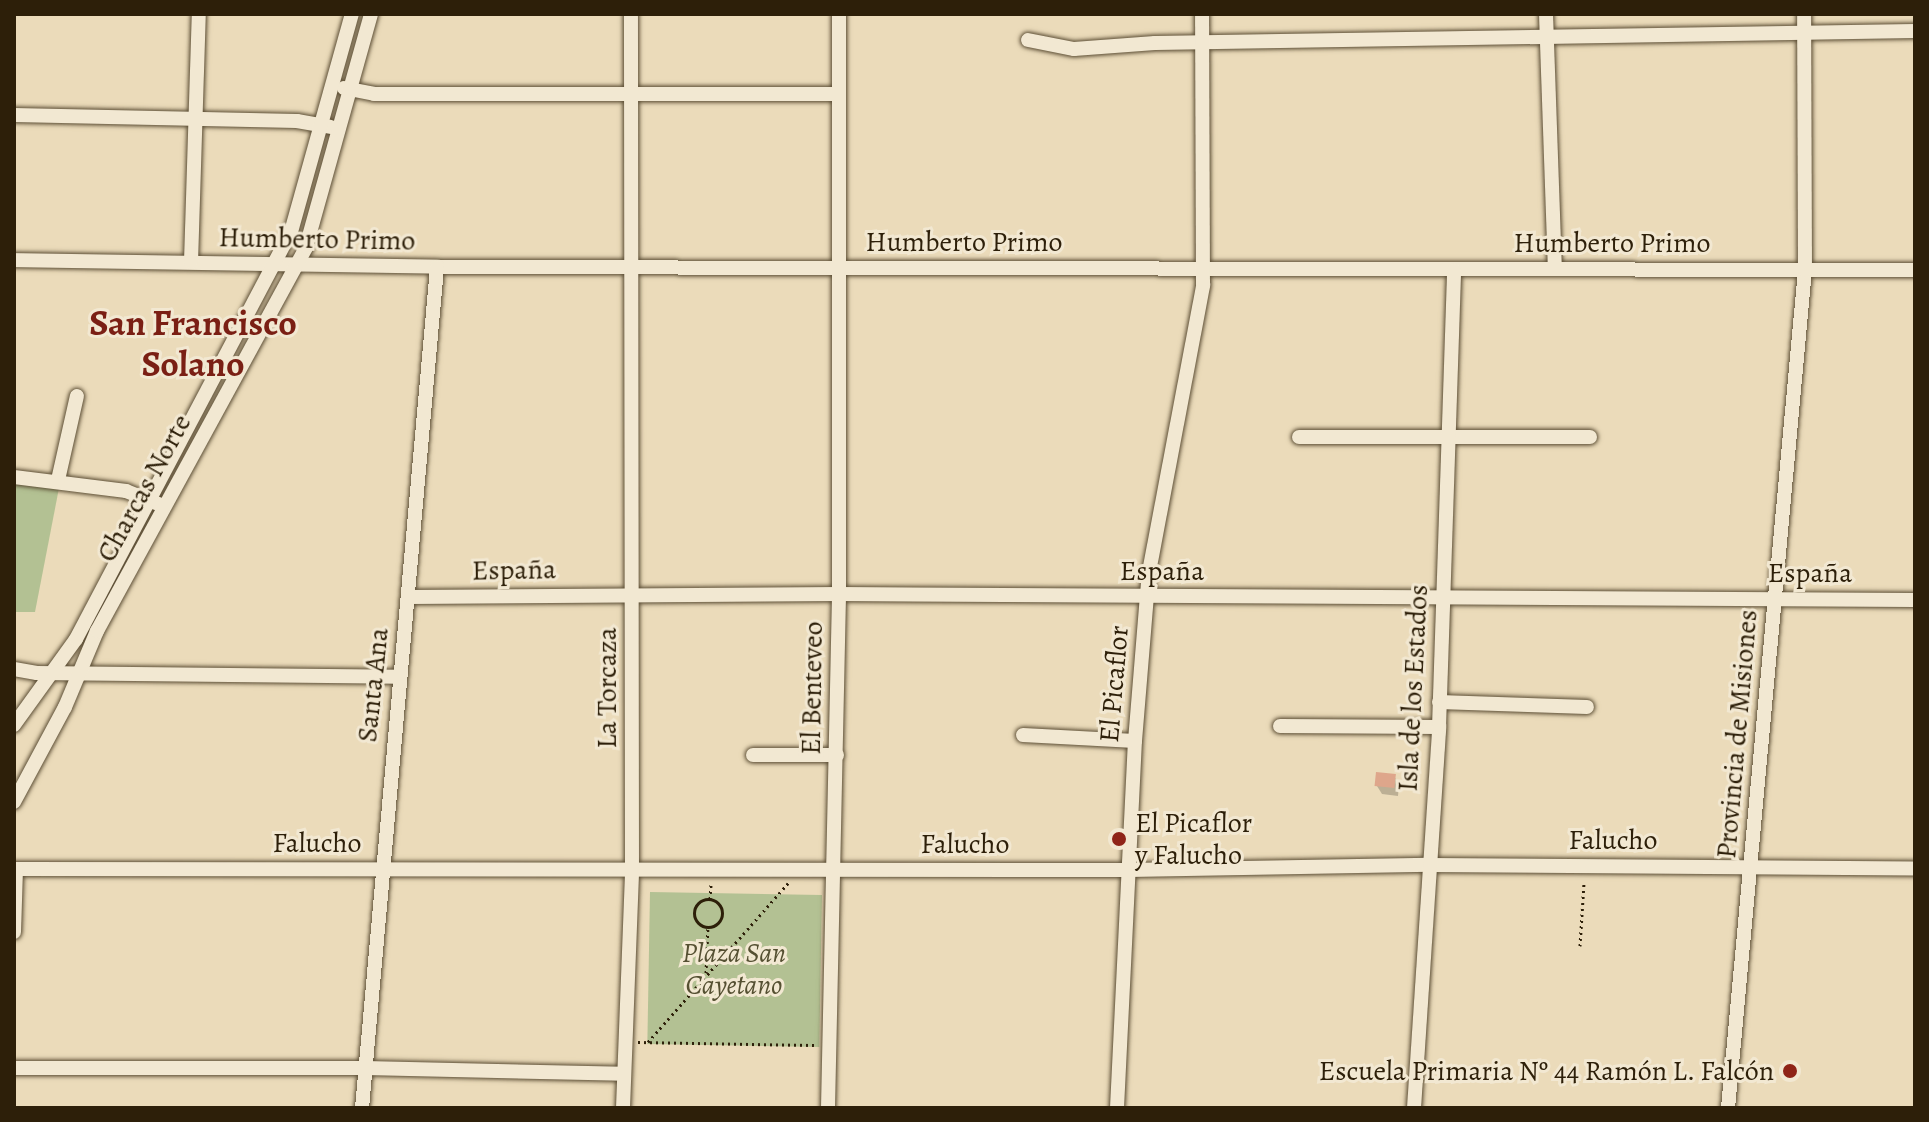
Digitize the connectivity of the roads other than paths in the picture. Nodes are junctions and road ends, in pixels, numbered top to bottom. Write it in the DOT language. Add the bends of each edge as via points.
graph roads {
  1 [pos="199,14"];
  2 [pos="352,14"];
  3 [pos="371,14"];
  4 [pos="631,14"];
  5 [pos="839,14"];
  6 [pos="1202,14"];
  7 [pos="1546,14"];
  8 [pos="1804,14"];
  9 [pos="1915,31"];
  10 [pos="1805,34"];
  11 [pos="1547,38"];
  12 [pos="1028,40"];
  13 [pos="1202,43"];
  14 [pos="333,85"];
  15 [pos="350,90"];
  16 [pos="631,94"];
  17 [pos="838,94"];
  18 [pos="14,115"];
  19 [pos="197,120"];
  20 [pos="322,126"];
  21 [pos="338,129"];
  22 [pos="14,260"];
  23 [pos="191,262"];
  24 [pos="275,263"];
  25 [pos="296,267"];
  26 [pos="437,267"];
  27 [pos="630,268"];
  28 [pos="840,268"];
  29 [pos="1203,268"];
  30 [pos="1555,269"];
  31 [pos="1454,270"];
  32 [pos="1805,270"];
  33 [pos="1915,270"];
  34 [pos="77,396"];
  35 [pos="1299,437"];
  36 [pos="1449,437"];
  37 [pos="1590,437"];
  38 [pos="14,477"];
  39 [pos="58,480"];
  40 [pos="156,504"];
  41 [pos="633,594"];
  42 [pos="839,594"];
  43 [pos="409,597"];
  44 [pos="1147,597"];
  45 [pos="1444,598"];
  46 [pos="1775,599"];
  47 [pos="1915,600"];
  48 [pos="14,669"];
  49 [pos="51,672"];
  50 [pos="80,672"];
  51 [pos="399,677"];
  52 [pos="1439,702"];
  53 [pos="1587,707"];
  54 [pos="14,725"];
  55 [pos="1280,726"];
  56 [pos="1439,727"];
  57 [pos="1023,735"];
  58 [pos="1135,741"];
  59 [pos="753,755"];
  60 [pos="837,755"];
  61 [pos="14,802"];
  62 [pos="1430,865"];
  63 [pos="1751,867"];
  64 [pos="1915,868"];
  65 [pos="15,869"];
  66 [pos="383,869"];
  67 [pos="632,870"];
  68 [pos="836,870"];
  69 [pos="1129,870"];
  70 [pos="14,932"];
  71 [pos="14,1068"];
  72 [pos="365,1068"];
  73 [pos="623,1074"];
  74 [pos="362,1108"];
  75 [pos="623,1108"];
  76 [pos="828,1108"];
  77 [pos="1117,1108"];
  78 [pos="1414,1108"];
  79 [pos="1728,1108"];
  1 -- 19 [label="street"];
  2 -- 14 [label="street, Charcas Norte"];
  3 -- 15 [label="street, Charcas Norte"];
  4 -- 16 [label="street, La Torcaza"];
  5 -- 17 [label="street, El Benteveo"];
  6 -- 13 [label="street, El Picaflor"];
  7 -- 11 [label="street"];
  8 -- 10 [label="street, Provincia de Misiones"];
  9 -- 10 [label="street"];
  10 -- 11 [label="street"];
  10 -- 32 [label="street, Provincia de Misiones"];
  11 -- 13 [label="street"];
  11 -- 30 [label="street"];
  12 -- 13 [label="street" via="1074,49"];
  13 -- 29 [label="street, El Picaflor"];
  14 -- 15 [label="street"];
  14 -- 20 [label="street, Charcas Norte"];
  15 -- 16 [label="street"];
  15 -- 21 [label="street, Charcas Norte"];
  16 -- 17 [label="street"];
  16 -- 27 [label="street, La Torcaza"];
  17 -- 28 [label="street, El Benteveo"];
  18 -- 19 [label="street"];
  19 -- 20 [label="street"];
  19 -- 23 [label="street"];
  20 -- 21 [label="street"];
  20 -- 24 [label="street, Charcas Norte" via="291,232"];
  21 -- 25 [label="street, Charcas Norte" via="310,236"];
  22 -- 23 [label="street, Humberto Primo"];
  23 -- 24 [label="street, Humberto Primo"];
  24 -- 25 [label="street, Humberto Primo"];
  24 -- 40 [label="street, Charcas Norte"];
  25 -- 26 [label="street, Humberto Primo"];
  25 -- 40 [label="street, Charcas Norte"];
  26 -- 27 [label="street, Humberto Primo"];
  26 -- 43 [label="street, Santa Ana"];
  27 -- 28 [label="street, Humberto Primo"];
  27 -- 41 [label="street, La Torcaza"];
  28 -- 29 [label="street, Humberto Primo"];
  28 -- 42 [label="street, El Benteveo"];
  29 -- 31 [label="street, Humberto Primo"];
  29 -- 44 [label="street, El Picaflor"];
  30 -- 31 [label="street, Humberto Primo"];
  30 -- 32 [label="street, Humberto Primo"];
  31 -- 36 [label="street, Isla de los Estados"];
  32 -- 33 [label="street, Humberto Primo"];
  32 -- 46 [label="street, Provincia de Misiones"];
  34 -- 39 [label="street"];
  35 -- 36 [label="street"];
  36 -- 37 [label="street"];
  36 -- 45 [label="street, Isla de los Estados"];
  38 -- 39 [label="street"];
  39 -- 40 [label="street" via="126,491"];
  40 -- 49 [label="street, Charcas Norte"];
  40 -- 50 [label="street, Charcas Norte"];
  41 -- 42 [label="street, España"];
  41 -- 43 [label="street, España"];
  41 -- 67 [label="street, La Torcaza"];
  42 -- 44 [label="street, España"];
  42 -- 60 [label="street, El Benteveo"];
  43 -- 51 [label="street, Santa Ana"];
  44 -- 45 [label="street, España"];
  44 -- 58 [label="street, El Picaflor"];
  45 -- 46 [label="street, España"];
  45 -- 52 [label="street, Isla de los Estados"];
  46 -- 47 [label="street, España"];
  46 -- 63 [label="street, Provincia de Misiones"];
  48 -- 49 [label="street"];
  49 -- 50 [label="street"];
  49 -- 54 [label="street, Charcas Norte"];
  50 -- 51 [label="street"];
  50 -- 61 [label="street, Charcas Norte"];
  51 -- 66 [label="street, Santa Ana"];
  52 -- 53 [label="street"];
  52 -- 56 [label="street, Isla de los Estados"];
  55 -- 56 [label="street"];
  56 -- 62 [label="street, Isla de los Estados"];
  57 -- 58 [label="street"];
  58 -- 69 [label="street, El Picaflor"];
  59 -- 60 [label="street"];
  60 -- 68 [label="street, El Benteveo"];
  62 -- 63 [label="street, Falucho"];
  62 -- 69 [label="street, Falucho"];
  62 -- 78 [label="street, Isla de los Estados"];
  63 -- 64 [label="street, Falucho"];
  63 -- 79 [label="street, Provincia de Misiones"];
  65 -- 66 [label="street, Falucho"];
  65 -- 70 [label="street"];
  66 -- 67 [label="street, Falucho"];
  66 -- 72 [label="street, Santa Ana"];
  67 -- 68 [label="street, Falucho"];
  67 -- 73 [label="street, La Torcaza"];
  68 -- 69 [label="street, Falucho"];
  68 -- 76 [label="street, El Benteveo"];
  69 -- 77 [label="street, El Picaflor"];
  71 -- 72 [label="street"];
  72 -- 73 [label="street"];
  72 -- 74 [label="street, Santa Ana"];
  73 -- 75 [label="street, La Torcaza"];
}
